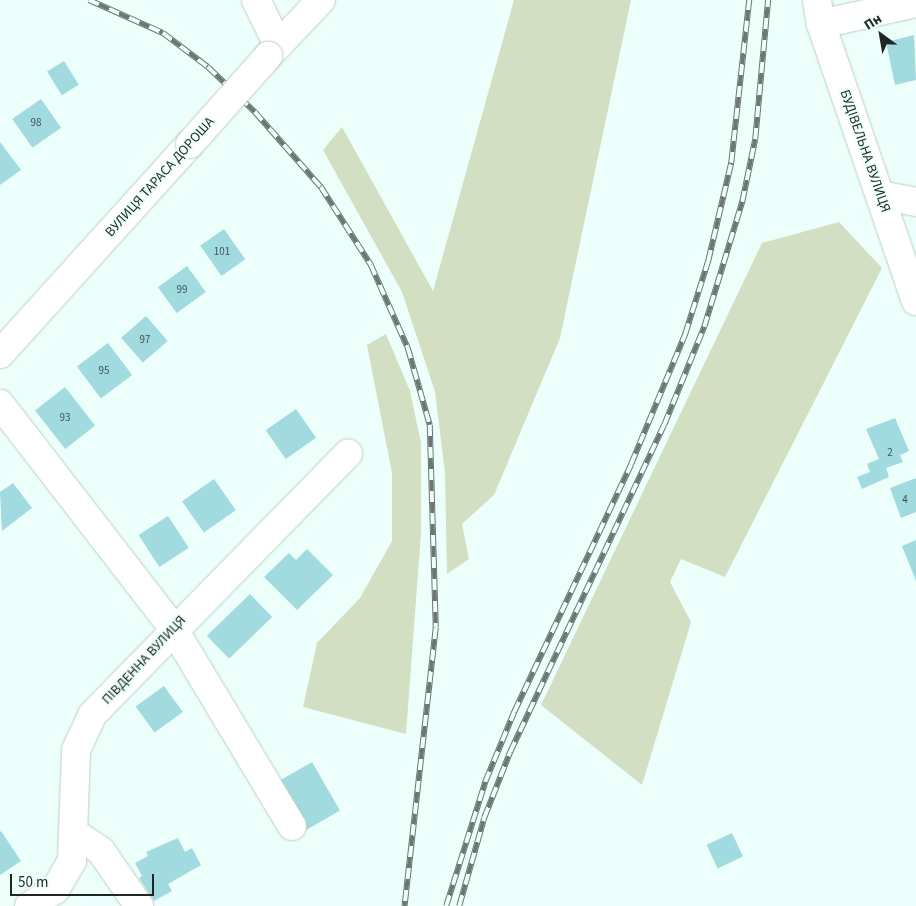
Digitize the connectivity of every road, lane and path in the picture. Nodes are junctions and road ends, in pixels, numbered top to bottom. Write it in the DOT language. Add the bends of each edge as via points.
graph roads {
  1 [pos="256,0"];
  2 [pos="321,0"];
  3 [pos="916,3"];
  4 [pos="819,12"];
  5 [pos="273,50"];
  6 [pos="880,195"];
  7 [pos="916,202"];
  8 [pos="916,301"];
  9 [pos="0,354"];
  10 [pos="0,404"];
  11 [pos="348,454"];
  12 [pos="173,628"];
  13 [pos="292,826"];
  14 [pos="73,832"];
  15 [pos="29,906"];
  16 [pos="139,906"];
  1 -- 5 [label="street"];
  2 -- 5 [label="street, ВУЛИЦЯ ТАРАСА ДОРОША"];
  3 -- 4 [label="street"];
  4 -- 6 [label="street, БУДІВЕЛЬНА ВУЛИЦЯ"];
  5 -- 9 [label="street, ВУЛИЦЯ ТАРАСА ДОРОША, bridge"];
  6 -- 7 [label="street"];
  6 -- 8 [label="street, БУДІВЕЛЬНА ВУЛИЦЯ"];
  10 -- 12 [label="street"];
  11 -- 12 [label="street, ПІВДЕННА ВУЛИЦЯ"];
  12 -- 13 [label="street"];
  12 -- 14 [label="street, ПІВДЕННА ВУЛИЦЯ" via="92,715 76,750"];
  14 -- 15 [label="street, ПІВДЕННА ВУЛИЦЯ" via="72,862 55,890"];
  14 -- 16 [label="street" via="101,851"];
}
